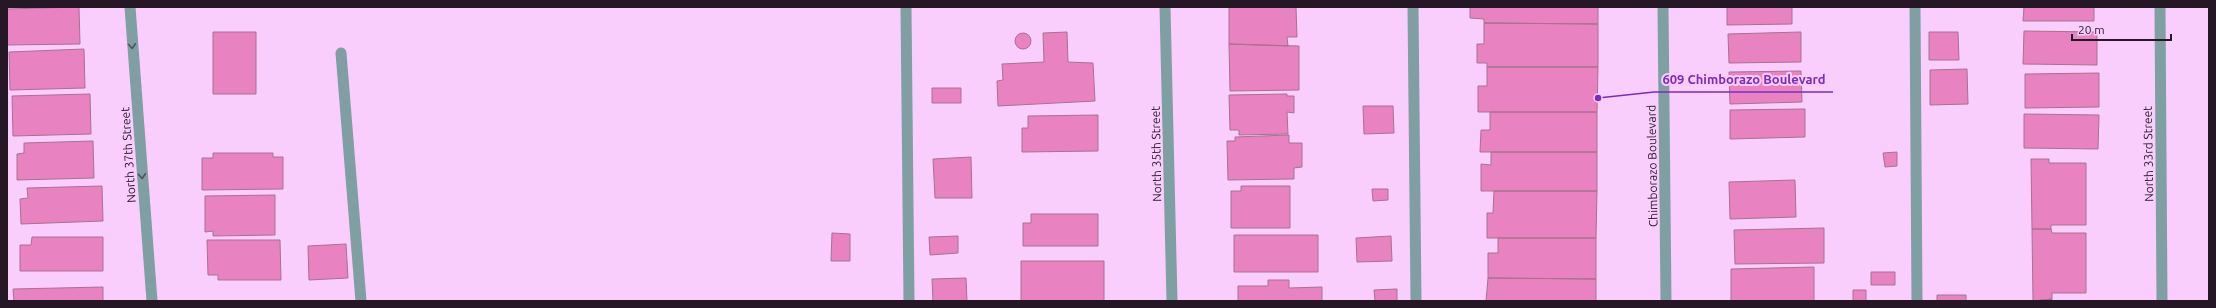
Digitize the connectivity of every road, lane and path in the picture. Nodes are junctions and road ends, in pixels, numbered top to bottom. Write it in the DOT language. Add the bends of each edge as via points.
graph roads {
  1 [pos="130,7"];
  2 [pos="906,7"];
  3 [pos="1165,7"];
  4 [pos="1413,7"];
  5 [pos="1664,7"];
  6 [pos="1915,7"];
  7 [pos="2160,7"];
  8 [pos="341,52"];
  9 [pos="152,301"];
  10 [pos="360,301"];
  11 [pos="909,301"];
  12 [pos="1172,301"];
  13 [pos="1416,301"];
  14 [pos="1666,301"];
  15 [pos="1917,301"];
  16 [pos="2162,301"];
  1 -- 9 [label="street, North 37th Street, one-way"];
  2 -- 11 [label="street"];
  3 -- 12 [label="street, North 35th Street"];
  4 -- 13 [label="street"];
  5 -- 14 [label="street, Chimborazo Boulevard"];
  6 -- 15 [label="street"];
  7 -- 16 [label="street, North 33rd Street"];
  8 -- 10 [label="street"];
}
